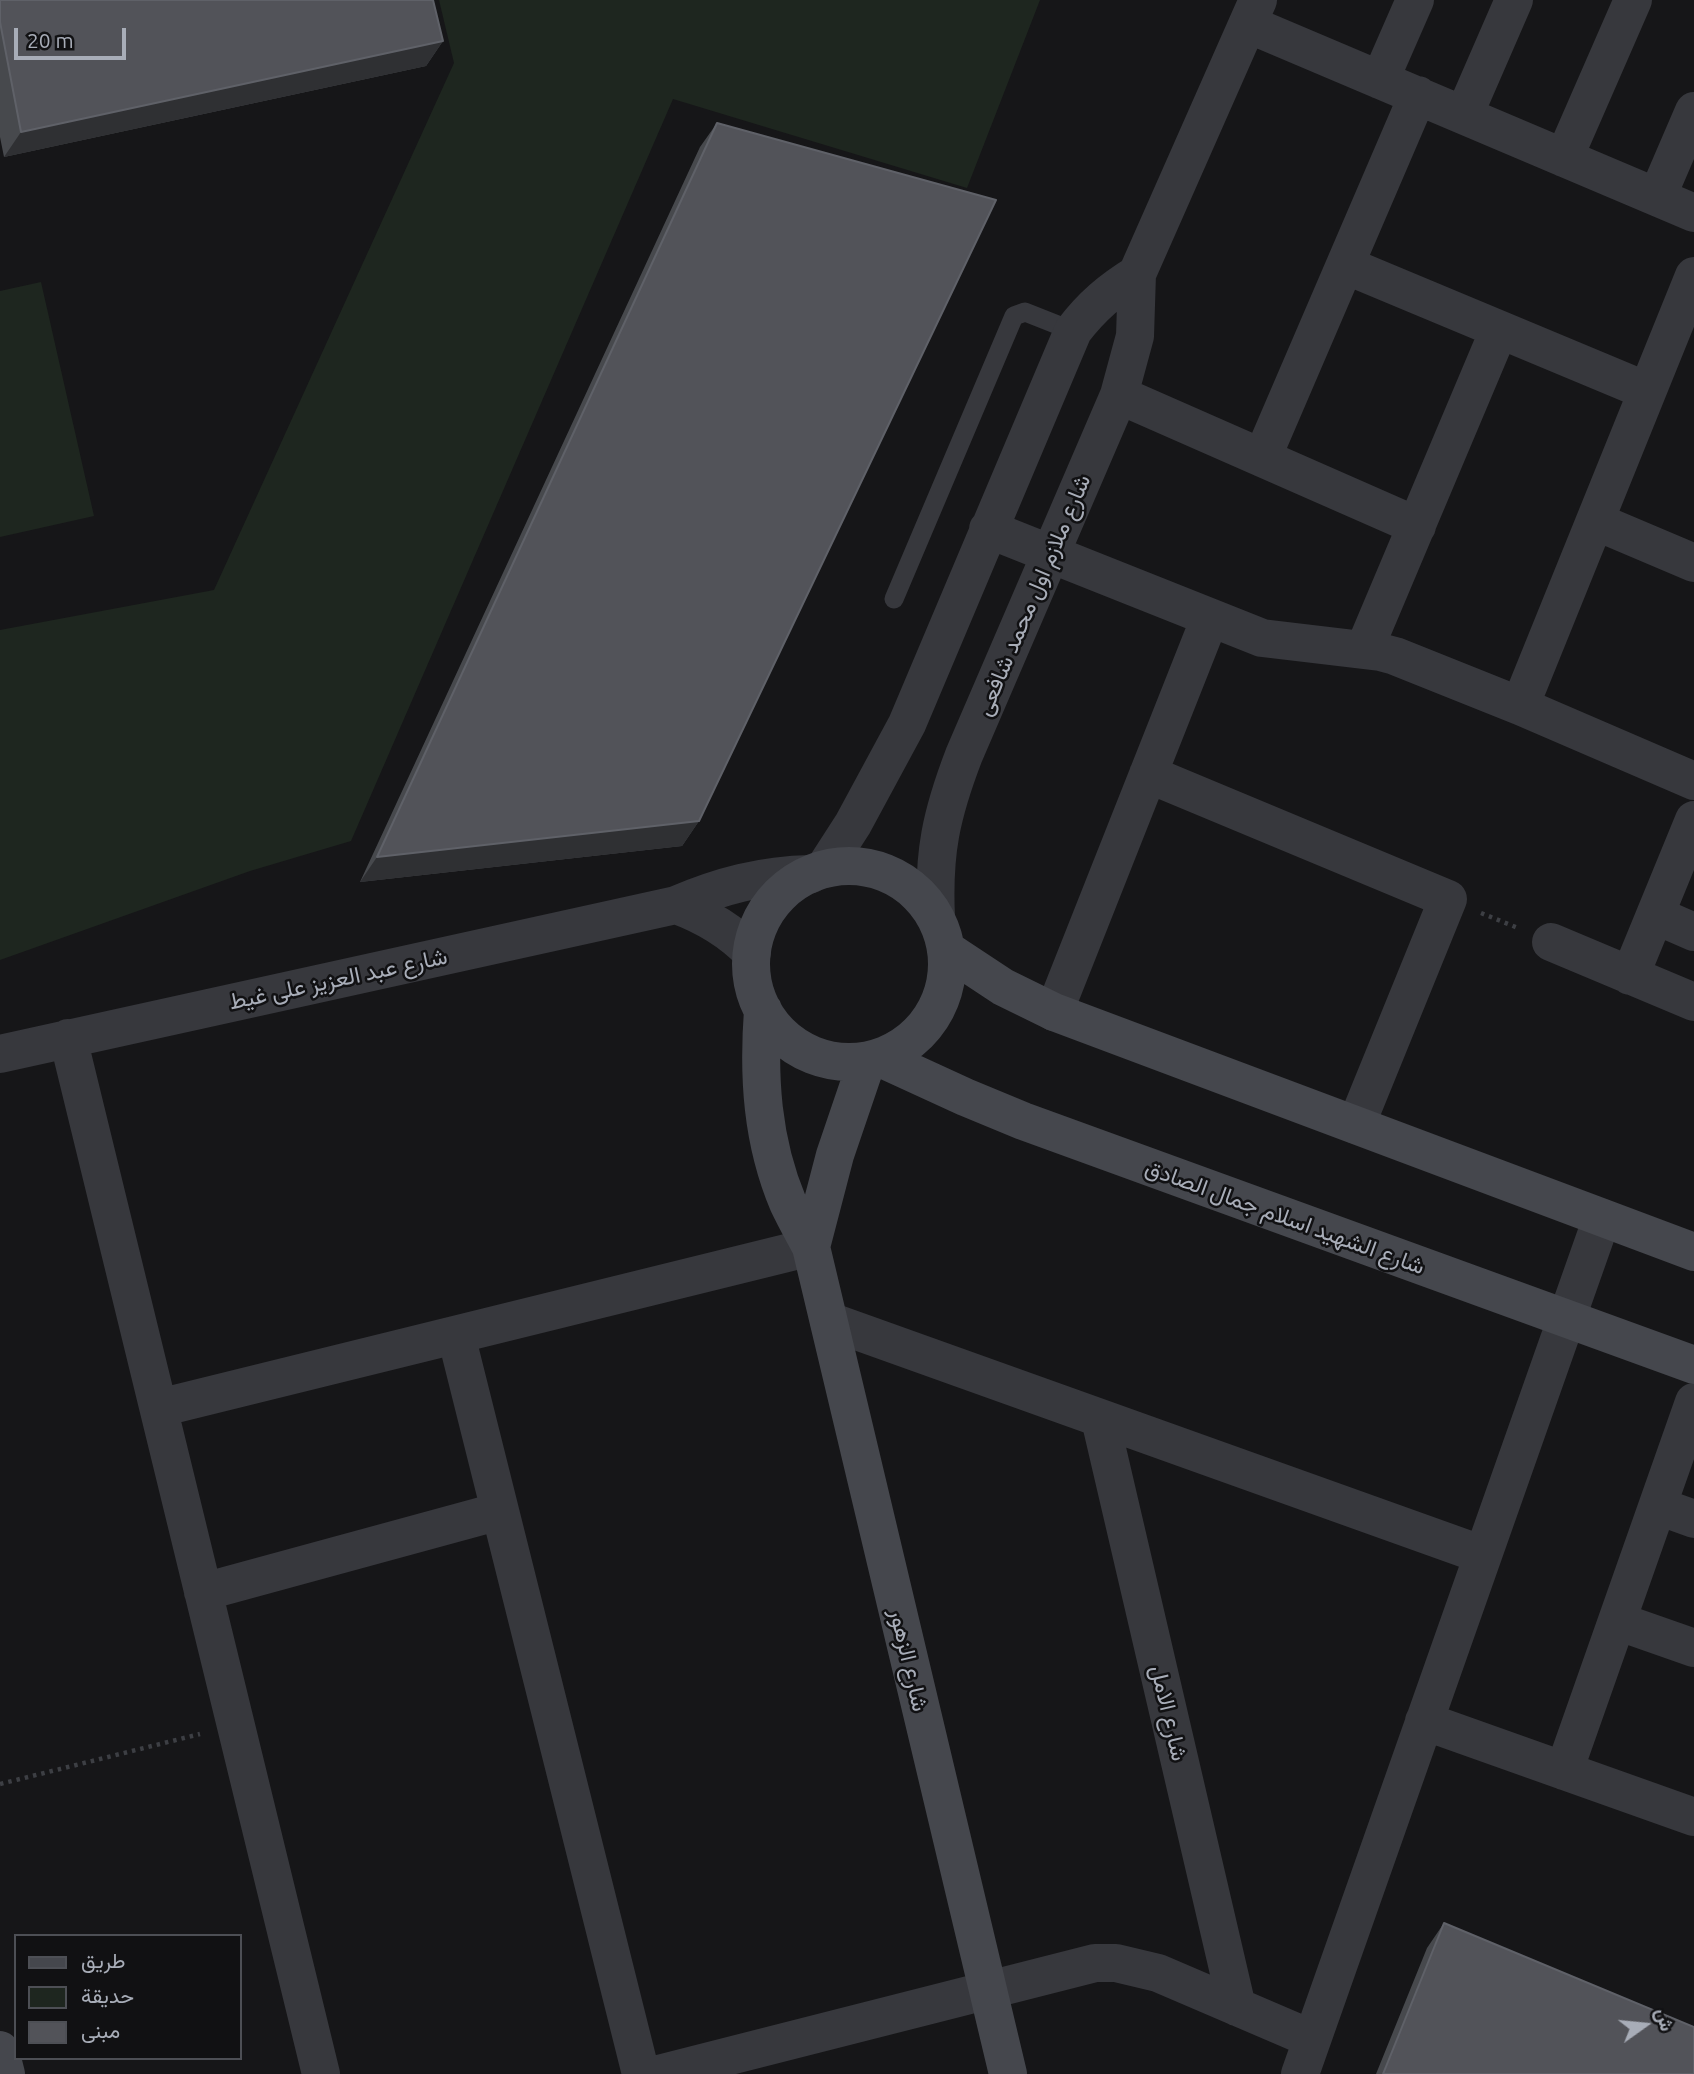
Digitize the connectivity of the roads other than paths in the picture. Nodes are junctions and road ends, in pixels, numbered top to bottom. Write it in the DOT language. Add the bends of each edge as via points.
graph roads {
  1 [pos="1281,0"];
  2 [pos="1415,0"];
  3 [pos="1514,0"];
  4 [pos="1633,0"];
  5 [pos="1253,12"];
  6 [pos="1380,80"];
  7 [pos="1418,95"];
  8 [pos="1694,111"];
  9 [pos="1464,115"];
  10 [pos="1564,158"];
  11 [pos="1657,197"];
  12 [pos="1694,213"];
  13 [pos="1345,265"];
  14 [pos="1137,274"];
  15 [pos="1694,276"];
  16 [pos="1499,330"];
  17 [pos="1073,331"];
  18 [pos="1647,391"];
  19 [pos="1119,395"];
  20 [pos="1262,458"];
  21 [pos="1595,521"];
  22 [pos="1417,526"];
  23 [pos="988,529"];
  24 [pos="1051,553"];
  25 [pos="1694,563"];
  26 [pos="894,599"];
  27 [pos="1210,618"];
  28 [pos="1364,650"];
  29 [pos="1520,706"];
  30 [pos="1149,774"];
  31 [pos="1694,781"];
  32 [pos="1694,821"];
  33 [pos="818,872"];
  34 [pos="676,905"];
  35 [pos="1655,915"];
  36 [pos="1694,932"];
  37 [pos="941,934"];
  38 [pos="1551,942"];
  39 [pos="752,953"];
  40 [pos="1630,976"];
  41 [pos="1694,1002"];
  42 [pos="763,1010"];
  43 [pos="1054,1012"];
  44 [pos="68,1038"];
  45 [pos="0,1054"];
  46 [pos="874,1060"];
  47 [pos="1356,1125"];
  48 [pos="1602,1218"];
  49 [pos="811,1247"];
  50 [pos="1694,1252"];
  51 [pos="1566,1319"];
  52 [pos="829,1321"];
  53 [pos="456,1335"];
  54 [pos="1694,1365"];
  55 [pos="1694,1402"];
  56 [pos="159,1408"];
  57 [pos="1100,1419"];
  58 [pos="1658,1506"];
  59 [pos="500,1511"];
  60 [pos="1694,1518"];
  61 [pos="1482,1555"];
  62 [pos="203,1592"];
  63 [pos="1617,1621"];
  64 [pos="1694,1648"];
  65 [pos="1424,1721"];
  66 [pos="1564,1771"];
  67 [pos="1694,1817"];
  68 [pos="988,1991"];
  69 [pos="1237,2007"];
  70 [pos="1312,2039"];
  71 [pos="0,2050"];
  72 [pos="6,2074"];
  73 [pos="321,2074"];
  74 [pos="641,2074"];
  75 [pos="659,2074"];
  76 [pos="1008,2074"];
  77 [pos="1300,2074"];
  1 -- 5 [label="street"];
  2 -- 6 [label="street"];
  3 -- 9 [label="street"];
  4 -- 10 [label="street"];
  5 -- 6 [label="street"];
  5 -- 14 [label="street, شارع ملازم اول محمد شافعى"];
  6 -- 7 [label="street"];
  7 -- 9 [label="street"];
  7 -- 13 [label="street"];
  8 -- 11 [label="street"];
  9 -- 10 [label="street"];
  10 -- 11 [label="street"];
  11 -- 12 [label="street"];
  13 -- 16 [label="street"];
  13 -- 20 [label="street"];
  14 -- 17 [label="street" via="1112,289"];
  14 -- 19 [label="street, شارع ملازم اول محمد شافعى" via="1135,336"];
  15 -- 18 [label="street"];
  16 -- 18 [label="street"];
  16 -- 22 [label="street"];
  17 -- 23 [label="street"];
  17 -- 26 [label="lane" via="1032,313 1014,316"];
  18 -- 21 [label="street"];
  19 -- 20 [label="street"];
  19 -- 24 [label="street, شارع ملازم اول محمد شافعى"];
  20 -- 22 [label="street"];
  21 -- 25 [label="street"];
  21 -- 29 [label="street"];
  22 -- 28 [label="street"];
  23 -- 24 [label="street"];
  23 -- 33 [label="street" via="907,724 853,824"];
  24 -- 27 [label="street"];
  24 -- 37 [label="street, شارع ملازم اول محمد شافعى" via="949,794 935,866"];
  27 -- 28 [label="street" via="1277,642"];
  27 -- 30 [label="street"];
  28 -- 29 [label="street" via="1395,656"];
  29 -- 31 [label="street"];
  30 -- 43 [label="street"];
  30 -- 47 [label="street" via="1448,899"];
  32 -- 35 [label="street"];
  33 -- 34 [label="street, شارع عبد العزيز على غيط" via="727,885"];
  33 -- 37 [label="street" via="850,866 876,869 900,880 921,896"];
  33 -- 39 [label="street" via="789,887 771,905"];
  34 -- 39 [label="street" via="717,923"];
  34 -- 44 [label="street, شارع عبد العزيز على غيط"];
  35 -- 36 [label="street"];
  35 -- 40 [label="street"];
  37 -- 43 [label="street" via="1003,987"];
  37 -- 46 [label="street" via="947,978 939,1004 925,1027 905,1046"];
  38 -- 40 [label="street"];
  39 -- 42 [label="street" via="755,992"];
  40 -- 41 [label="street"];
  42 -- 46 [label="street" via="789,1042 807,1053 846,1063"];
  42 -- 49 [label="street, شارع الزهور" via="759,1062 770,1146 788,1203"];
  43 -- 47 [label="street"];
  44 -- 45 [label="street, شارع عبد العزيز على غيط"];
  44 -- 56 [label="street"];
  46 -- 49 [label="street, شارع الزهور" via="835,1155"];
  46 -- 51 [label="street, شارع الشهيد اسلام جمال الصادق" via="1023,1121"];
  47 -- 48 [label="street"];
  48 -- 50 [label="street"];
  48 -- 51 [label="street"];
  49 -- 52 [label="street, شارع الزهور"];
  49 -- 53 [label="street"];
  51 -- 54 [label="street, شارع الشهيد اسلام جمال الصادق"];
  51 -- 61 [label="street"];
  52 -- 57 [label="street"];
  52 -- 68 [label="street, شارع الزهور"];
  53 -- 56 [label="street"];
  53 -- 59 [label="street"];
  55 -- 58 [label="street"];
  56 -- 62 [label="street"];
  57 -- 61 [label="street"];
  57 -- 69 [label="street, شارع الامل"];
  58 -- 60 [label="street"];
  58 -- 63 [label="street"];
  59 -- 62 [label="street"];
  59 -- 74 [label="street"];
  61 -- 65 [label="street"];
  62 -- 73 [label="street"];
  63 -- 64 [label="street"];
  63 -- 66 [label="street"];
  65 -- 66 [label="street"];
  65 -- 70 [label="street"];
  66 -- 67 [label="street"];
  68 -- 69 [label="street" via="1073,1967 1116,1963 1158,1973"];
  68 -- 75 [label="street"];
  68 -- 76 [label="street, شارع الزهور"];
  69 -- 70 [label="street"];
  70 -- 77 [label="street"];
  71 -- 72 [label="street"];
}
